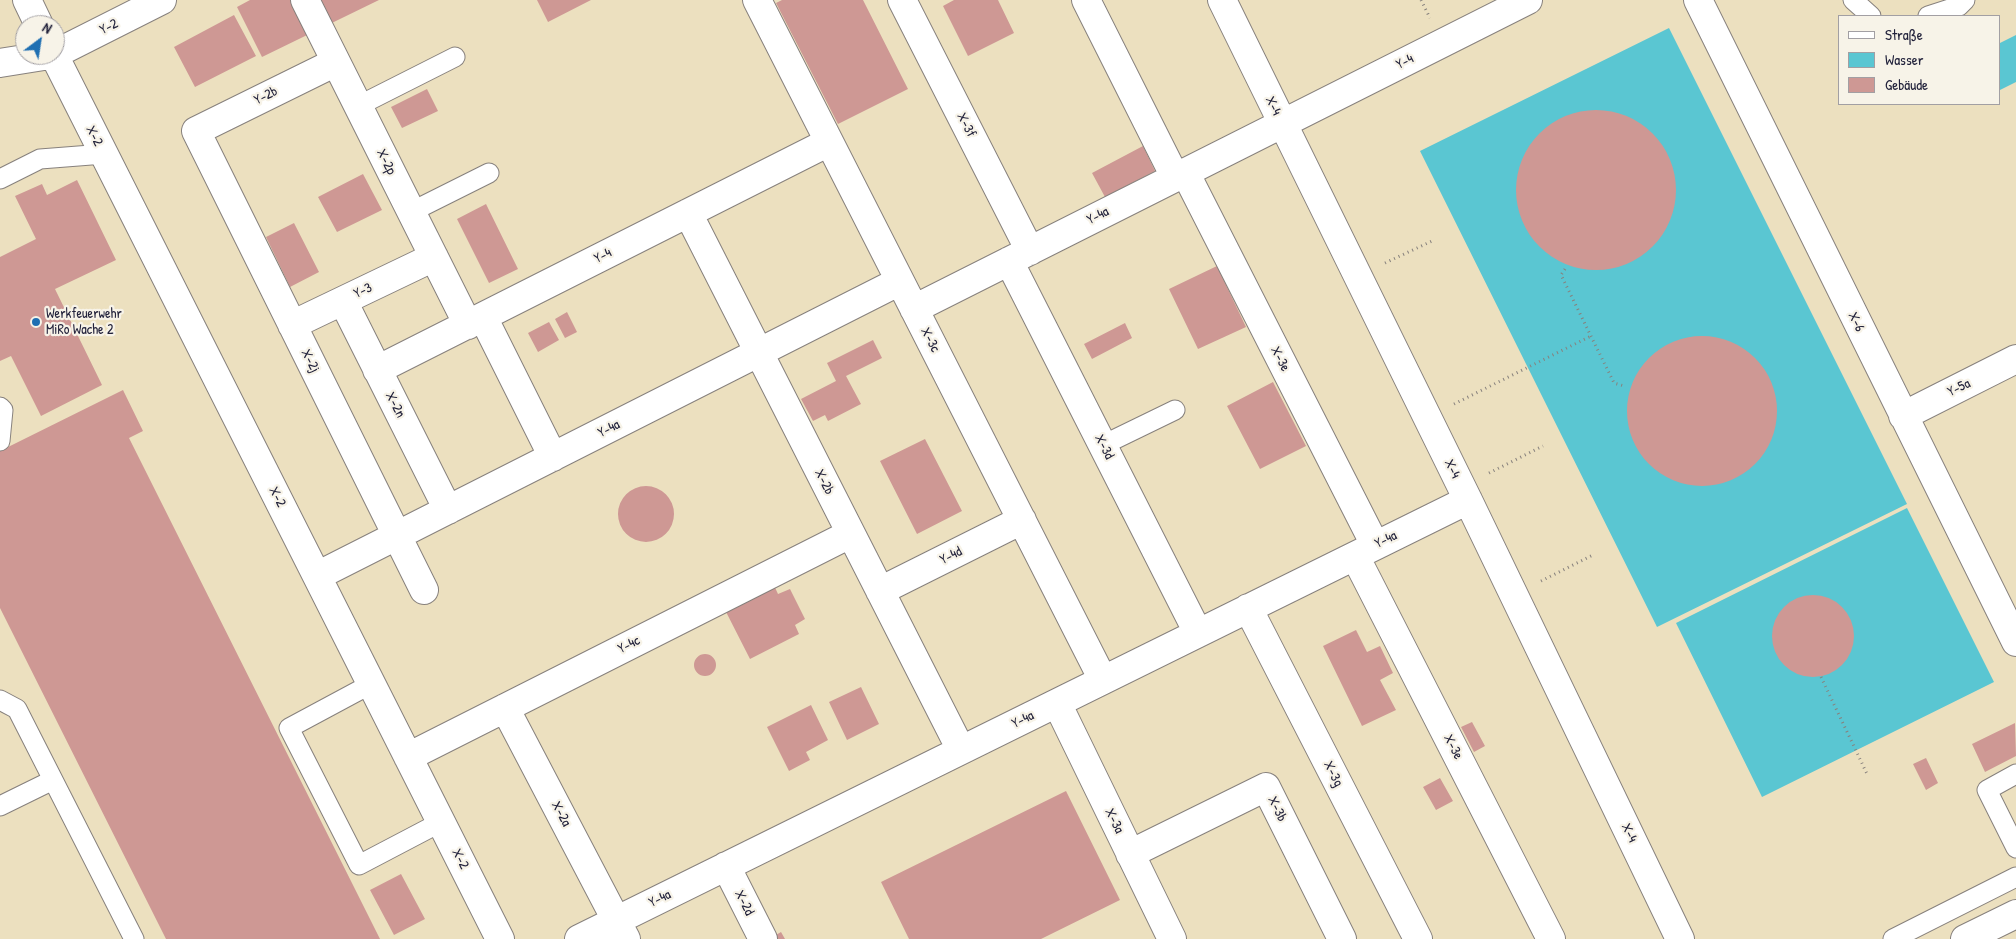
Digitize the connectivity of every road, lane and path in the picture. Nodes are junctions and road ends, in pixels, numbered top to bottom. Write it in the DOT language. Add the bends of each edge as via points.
graph roads {
  1 [pos="27,0"];
  2 [pos="162,0"];
  3 [pos="305,0"];
  4 [pos="757,0"];
  5 [pos="902,0"];
  6 [pos="1086,0"];
  7 [pos="1222,0"];
  8 [pos="1528,0"];
  9 [pos="1698,0"];
  10 [pos="1853,0"];
  11 [pos="1965,0"];
  12 [pos="34,15"];
  13 [pos="1870,15"];
  14 [pos="1931,15"];
  15 [pos="65,48"];
  16 [pos="455,57"];
  17 [pos="15,61"];
  18 [pos="336,62"];
  19 [pos="0,63"];
  20 [pos="60,65"];
  21 [pos="358,106"];
  22 [pos="1282,123"];
  23 [pos="196,131"];
  24 [pos="829,142"];
  25 [pos="104,154"];
  26 [pos="489,173"];
  27 [pos="1180,175"];
  28 [pos="0,179"];
  29 [pos="411,212"];
  30 [pos="688,213"];
  31 [pos="1432,241"];
  32 [pos="1019,256"];
  33 [pos="434,257"];
  34 [pos="1565,268"];
  35 [pos="1357,276"];
  36 [pos="900,281"];
  37 [pos="343,301"];
  38 [pos="914,309"];
  39 [pos="476,321"];
  40 [pos="292,325"];
  41 [pos="1591,336"];
  42 [pos="758,353"];
  43 [pos="2016,359"];
  44 [pos="377,370"];
  45 [pos="1624,386"];
  46 [pos="0,407"];
  47 [pos="1175,410"];
  48 [pos="1902,416"];
  49 [pos="1427,418"];
  50 [pos="0,441"];
  51 [pos="1103,445"];
  52 [pos="1543,446"];
  53 [pos="553,457"];
  54 [pos="1464,494"];
  55 [pos="448,510"];
  56 [pos="1022,520"];
  57 [pos="850,534"];
  58 [pos="398,535"];
  59 [pos="1365,550"];
  60 [pos="1593,555"];
  61 [pos="317,576"];
  62 [pos="424,590"];
  63 [pos="880,591"];
  64 [pos="1513,594"];
  65 [pos="1248,608"];
  66 [pos="1198,633"];
  67 [pos="2016,642"];
  68 [pos="1821,677"];
  69 [pos="1103,680"];
  70 [pos="372,684"];
  71 [pos="0,700"];
  72 [pos="1057,703"];
  73 [pos="505,708"];
  74 [pos="961,750"];
  75 [pos="408,757"];
  76 [pos="2016,774"];
  77 [pos="1868,776"];
  78 [pos="53,780"];
  79 [pos="0,806"];
  80 [pos="441,822"];
  81 [pos="2016,848"];
  82 [pos="1130,854"];
  83 [pos="726,866"];
  84 [pos="2016,877"];
  85 [pos="2016,914"];
  86 [pos="621,930"];
  87 [pos="127,937"];
  88 [pos="500,939"];
  89 [pos="579,939"];
  90 [pos="763,939"];
  91 [pos="1172,939"];
  92 [pos="1342,939"];
  93 [pos="1418,939"];
  94 [pos="1551,939"];
  95 [pos="1680,939"];
  96 [pos="1893,939"];
  97 [pos="1965,939"];
  1 -- 12 [label="street"];
  2 -- 15 [label="street, Y-2"];
  3 -- 18 [label="street, X-2p"];
  4 -- 24 [label="street, X-3c"];
  5 -- 32 [label="street, X-3f"];
  6 -- 27 [label="street, X-3e"];
  7 -- 22 [label="street, X-4"];
  8 -- 22 [label="street, Y-4"];
  9 -- 48 [label="street, X-6"];
  10 -- 13 [label="lane"];
  11 -- 14 [label="lane" via="1959,6"];
  16 -- 21 [label="lane"];
  17 -- 19 [label="street"];
  18 -- 21 [label="street, X-2p"];
  18 -- 23 [label="street, Y-2b"];
  20 -- 25 [label="street, X-2"];
  21 -- 29 [label="street, X-2p"];
  22 -- 27 [label="street, Y-4a"];
  22 -- 35 [label="street, X-4"];
  23 -- 40 [label="street, X-2j"];
  24 -- 30 [label="street, Y-4"];
  24 -- 36 [label="street, X-3c"];
  25 -- 28 [label="lane" via="40,159"];
  25 -- 61 [label="street, X-2"];
  26 -- 29 [label="lane"];
  27 -- 32 [label="street, Y-4a"];
  27 -- 59 [label="street, X-3e"];
  29 -- 33 [label="street, X-2p"];
  30 -- 39 [label="street, Y-4"];
  30 -- 42 [label="street, X-2b"];
  31 -- 35 [label="path"];
  32 -- 38 [label="street, Y-4a"];
  32 -- 51 [label="street, X-3d"];
  33 -- 37 [label="street, Y-3"];
  33 -- 39 [label="street, X-2p"];
  34 -- 41 [label="path" via="1562,275"];
  35 -- 49 [label="street, X-4"];
  36 -- 38 [label="street, X-3c"];
  36 -- 42 [label="street, Y-4a"];
  37 -- 40 [label="street, Y-3"];
  37 -- 44 [label="street, X-2n"];
  38 -- 56 [label="street, X-3c"];
  39 -- 44 [label="street, Y-4"];
  39 -- 53 [label="street, X-2p"];
  40 -- 58 [label="street, X-2j"];
  41 -- 45 [label="path" via="1614,383"];
  41 -- 49 [label="path"];
  42 -- 53 [label="street, Y-4a"];
  42 -- 57 [label="street, X-2b"];
  43 -- 48 [label="street, Y-5a"];
  44 -- 55 [label="street, X-2n"];
  46 -- 50 [label="lane"];
  47 -- 51 [label="lane"];
  48 -- 67 [label="street, X-6"];
  49 -- 54 [label="street, X-4"];
  51 -- 66 [label="street, X-3d"];
  52 -- 54 [label="path"];
  53 -- 55 [label="street, Y-4a"];
  54 -- 59 [label="street, Y-4a"];
  54 -- 64 [label="street, X-4"];
  55 -- 58 [label="street, Y-4a"];
  56 -- 63 [label="street, Y-4d"];
  56 -- 69 [label="street, X-3c"];
  57 -- 63 [label="street, X-2b"];
  57 -- 73 [label="street, Y-4c"];
  58 -- 61 [label="street, Y-4a"];
  58 -- 62 [label="street, X-2j"];
  59 -- 65 [label="street, Y-4a"];
  59 -- 94 [label="street, X-3e"];
  60 -- 64 [label="path"];
  61 -- 70 [label="street, X-2"];
  63 -- 74 [label="street, X-2b"];
  64 -- 95 [label="street, X-4"];
  65 -- 66 [label="street, Y-4a"];
  65 -- 93 [label="street, X-3g"];
  66 -- 69 [label="street, Y-4a"];
  68 -- 77 [label="path"];
  69 -- 72 [label="street, Y-4a"];
  70 -- 75 [label="street, X-2"];
  70 -- 80 [label="lane" via="289,728 359,865"];
  71 -- 78 [label="lane" via="18,709"];
  72 -- 74 [label="street, Y-4a"];
  72 -- 82 [label="street, X-3a"];
  73 -- 75 [label="street, Y-4c"];
  73 -- 86 [label="street, X-2a"];
  74 -- 83 [label="street, Y-4a"];
  75 -- 80 [label="street, X-2"];
  76 -- 81 [label="lane" via="1987,790"];
  78 -- 79 [label="lane"];
  78 -- 87 [label="lane"];
  80 -- 88 [label="street, X-2"];
  82 -- 91 [label="street, X-3a"];
  82 -- 92 [label="street, X-3b" via="1266,787"];
  83 -- 86 [label="street, Y-4a"];
  83 -- 90 [label="street, X-2d"];
  84 -- 96 [label="lane"];
  85 -- 97 [label="street"];
  86 -- 89 [label="street, Y-4a"];
}
